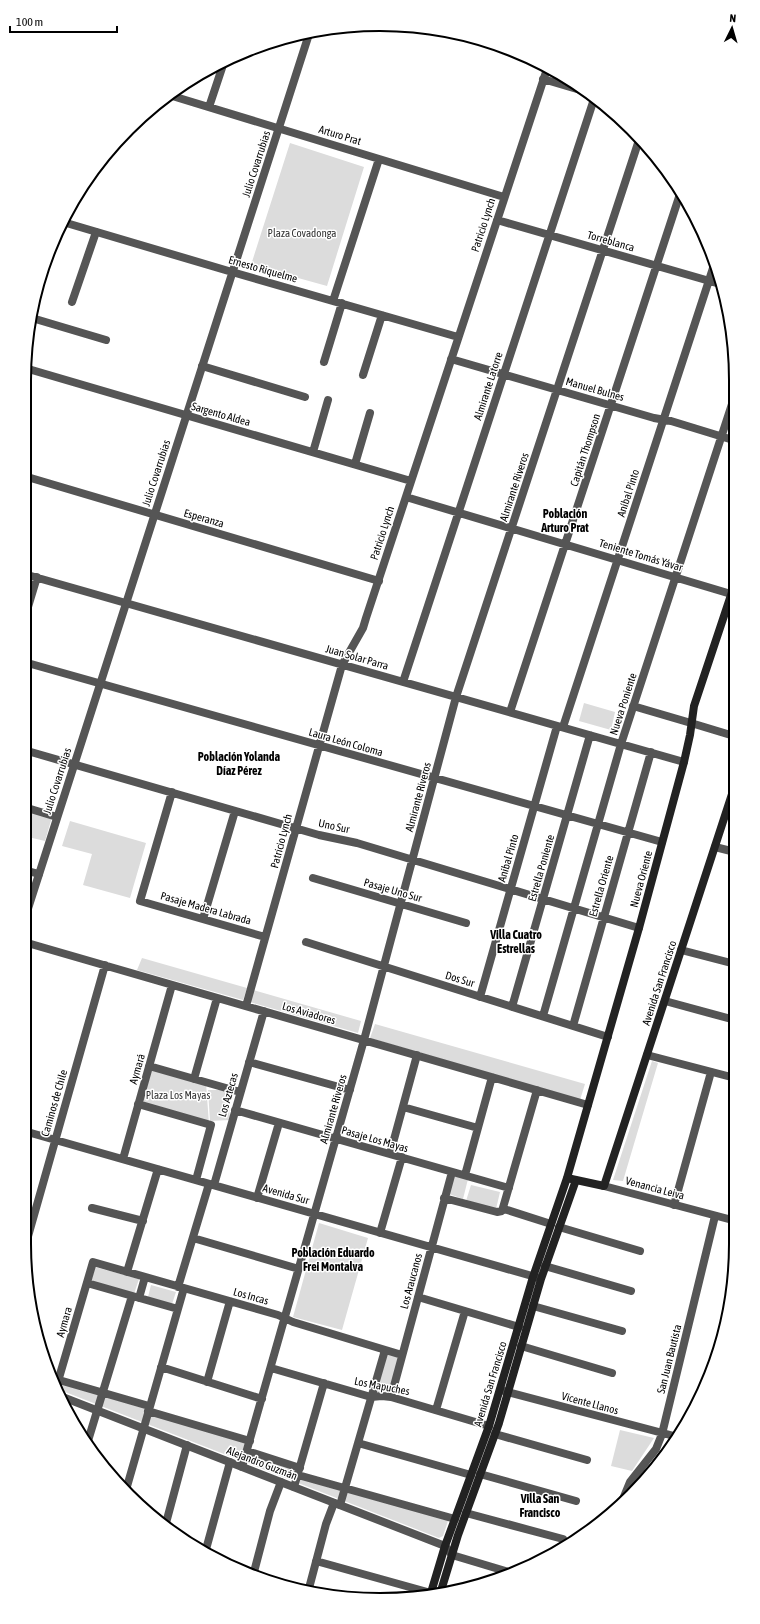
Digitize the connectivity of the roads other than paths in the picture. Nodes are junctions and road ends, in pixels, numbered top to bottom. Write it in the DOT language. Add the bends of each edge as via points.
graph roads {
  1 [pos="307,39"];
  2 [pos="222,69"];
  3 [pos="545,73"];
  4 [pos="543,79"];
  5 [pos="568,86"];
  6 [pos="176,97"];
  7 [pos="593,103"];
  8 [pos="209,107"];
  9 [pos="279,128"];
  10 [pos="637,145"];
  11 [pos="379,158"];
  12 [pos="504,197"];
  13 [pos="678,200"];
  14 [pos="497,220"];
  15 [pos="68,224"];
  16 [pos="96,232"];
  17 [pos="549,235"];
  18 [pos="603,250"];
  19 [pos="657,266"];
  20 [pos="232,272"];
  21 [pos="712,273"];
  22 [pos="709,281"];
  23 [pos="715,283"];
  24 [pos="333,301"];
  25 [pos="72,302"];
  26 [pos="342,303"];
  27 [pos="382,315"];
  28 [pos="36,323"];
  29 [pos="458,337"];
  30 [pos="106,340"];
  31 [pos="451,359"];
  32 [pos="324,362"];
  33 [pos="202,366"];
  34 [pos="31,370"];
  35 [pos="503,374"];
  36 [pos="363,375"];
  37 [pos="557,390"];
  38 [pos="305,397"];
  39 [pos="328,400"];
  40 [pos="611,405"];
  41 [pos="370,413"];
  42 [pos="729,414"];
  43 [pos="186,415"];
  44 [pos="664,420"];
  45 [pos="722,436"];
  46 [pos="729,439"];
  47 [pos="313,452"];
  48 [pos="355,464"];
  49 [pos="31,478"];
  50 [pos="411,481"];
  51 [pos="406,497"];
  52 [pos="458,513"];
  53 [pos="155,515"];
  54 [pos="512,528"];
  55 [pos="565,544"];
  56 [pos="618,560"];
  57 [pos="31,576"];
  58 [pos="37,577"];
  59 [pos="676,577"];
  60 [pos="379,581"];
  61 [pos="729,590"];
  62 [pos="31,597"];
  63 [pos="126,603"];
  64 [pos="729,603"];
  65 [pos="31,664"];
  66 [pos="342,665"];
  67 [pos="403,682"];
  68 [pos="99,684"];
  69 [pos="456,697"];
  70 [pos="633,706"];
  71 [pos="510,712"];
  72 [pos="691,722"];
  73 [pos="560,726"];
  74 [pos="729,734"];
  75 [pos="590,735"];
  76 [pos="621,744"];
  77 [pos="319,746"];
  78 [pos="31,752"];
  79 [pos="651,752"];
  80 [pos="684,762"];
  81 [pos="74,764"];
  82 [pos="434,778"];
  83 [pos="172,792"];
  84 [pos="729,804"];
  85 [pos="534,806"];
  86 [pos="31,809"];
  87 [pos="235,810"];
  88 [pos="567,815"];
  89 [pos="57,817"];
  90 [pos="598,824"];
  91 [pos="296,828"];
  92 [pos="628,832"];
  93 [pos="662,842"];
  94 [pos="715,847"];
  95 [pos="729,850"];
  96 [pos="413,859"];
  97 [pos="31,872"];
  98 [pos="39,874"];
  99 [pos="313,878"];
  100 [pos="511,888"];
  101 [pos="543,898"];
  102 [pos="31,899"];
  103 [pos="401,904"];
  104 [pos="574,908"];
  105 [pos="604,917"];
  106 [pos="203,919"];
  107 [pos="466,923"];
  108 [pos="639,928"];
  109 [pos="265,937"];
  110 [pos="306,942"];
  111 [pos="31,944"];
  112 [pos="681,950"];
  113 [pos="729,962"];
  114 [pos="105,965"];
  115 [pos="384,967"];
  116 [pos="172,985"];
  117 [pos="480,997"];
  118 [pos="217,998"];
  119 [pos="664,1001"];
  120 [pos="246,1006"];
  121 [pos="512,1007"];
  122 [pos="264,1011"];
  123 [pos="543,1016"];
  124 [pos="729,1018"];
  125 [pos="573,1026"];
  126 [pos="608,1037"];
  127 [pos="364,1040"];
  128 [pos="417,1055"];
  129 [pos="647,1055"];
  130 [pos="249,1062"];
  131 [pos="149,1066"];
  132 [pos="711,1072"];
  133 [pos="729,1076"];
  134 [pos="492,1077"];
  135 [pos="194,1079"];
  136 [pos="350,1090"];
  137 [pos="537,1090"];
  138 [pos="240,1092"];
  139 [pos="138,1104"];
  140 [pos="588,1105"];
  141 [pos="403,1107"];
  142 [pos="235,1110"];
  143 [pos="279,1123"];
  144 [pos="478,1128"];
  145 [pos="31,1133"];
  146 [pos="336,1139"];
  147 [pos="55,1140"];
  148 [pos="390,1154"];
  149 [pos="402,1157"];
  150 [pos="123,1159"];
  151 [pos="158,1169"];
  152 [pos="452,1172"];
  153 [pos="465,1175"];
  154 [pos="567,1178"];
  155 [pos="196,1180"];
  156 [pos="576,1180"];
  157 [pos="211,1184"];
  158 [pos="604,1186"];
  159 [pos="509,1188"];
  160 [pos="257,1198"];
  161 [pos="444,1198"];
  162 [pos="674,1205"];
  163 [pos="92,1208"];
  164 [pos="502,1210"];
  165 [pos="314,1214"];
  166 [pos="715,1216"];
  167 [pos="729,1219"];
  168 [pos="143,1221"];
  169 [pos="31,1223"];
  170 [pos="555,1225"];
  171 [pos="380,1233"];
  172 [pos="193,1238"];
  173 [pos="431,1247"];
  174 [pos="640,1251"];
  175 [pos="93,1262"];
  176 [pos="546,1266"];
  177 [pos="299,1269"];
  178 [pos="128,1272"];
  179 [pos="145,1277"];
  180 [pos="537,1278"];
  181 [pos="87,1283"];
  182 [pos="181,1288"];
  183 [pos="630,1291"];
  184 [pos="135,1297"];
  185 [pos="418,1297"];
  186 [pos="230,1301"];
  187 [pos="533,1306"];
  188 [pos="178,1308"];
  189 [pos="465,1311"];
  190 [pos="285,1318"];
  191 [pos="519,1327"];
  192 [pos="622,1331"];
  193 [pos="521,1346"];
  194 [pos="385,1350"];
  195 [pos="402,1355"];
  196 [pos="161,1367"];
  197 [pos="271,1368"];
  198 [pos="612,1373"];
  199 [pos="59,1380"];
  200 [pos="207,1382"];
  201 [pos="324,1384"];
  202 [pos="504,1391"];
  203 [pos="102,1392"];
  204 [pos="371,1397"];
  205 [pos="391,1397"];
  206 [pos="68,1399"];
  207 [pos="262,1399"];
  208 [pos="149,1408"];
  209 [pos="96,1410"];
  210 [pos="436,1410"];
  211 [pos="490,1426"];
  212 [pos="143,1428"];
  213 [pos="495,1434"];
  214 [pos="662,1434"];
  215 [pos="89,1436"];
  216 [pos="671,1436"];
  217 [pos="250,1441"];
  218 [pos="358,1443"];
  219 [pos="187,1445"];
  220 [pos="247,1451"];
  221 [pos="587,1460"];
  222 [pos="230,1462"];
  223 [pos="242,1467"];
  224 [pos="299,1472"];
  225 [pos="480,1474"];
  226 [pos="471,1475"];
  227 [pos="280,1482"];
  228 [pos="127,1485"];
  229 [pos="294,1487"];
  230 [pos="345,1488"];
  231 [pos="626,1492"];
  232 [pos="576,1501"];
  233 [pos="337,1504"];
  234 [pos="466,1513"];
  235 [pos="455,1519"];
  236 [pos="167,1520"];
  237 [pos="563,1539"];
  238 [pos="445,1546"];
  239 [pos="207,1547"];
  240 [pos="452,1555"];
  241 [pos="316,1561"];
  242 [pos="255,1569"];
  243 [pos="503,1570"];
  244 [pos="310,1585"];
  245 [pos="442,1587"];
  246 [pos="433,1589"];
  247 [pos="419,1591"];
  1 -- 9 [label="street, Julio Covarrubias"];
  2 -- 8 [label="street"];
  3 -- 4 [label="street, Patricio Lynch"];
  4 -- 5 [label="street"];
  4 -- 12 [label="street, Patricio Lynch"];
  6 -- 8 [label="street, Arturo Prat"];
  7 -- 17 [label="street, Almirante Latorre"];
  8 -- 9 [label="street, Arturo Prat"];
  9 -- 11 [label="street, Arturo Prat"];
  9 -- 20 [label="street, Julio Covarrubias"];
  10 -- 18 [label="street, Almirante Riveros"];
  11 -- 12 [label="street, Arturo Prat"];
  11 -- 24 [label="street"];
  12 -- 14 [label="street, Patricio Lynch"];
  13 -- 19 [label="street, Capitán Thompson"];
  14 -- 17 [label="street, Torreblanca"];
  14 -- 29 [label="street, Patricio Lynch"];
  15 -- 16 [label="street, Ernesto Riquelme"];
  16 -- 20 [label="street, Ernesto Riquelme"];
  16 -- 25 [label="street"];
  17 -- 18 [label="street, Torreblanca"];
  17 -- 35 [label="street, Almirante Latorre"];
  18 -- 19 [label="street, Torreblanca"];
  18 -- 37 [label="street, Almirante Riveros"];
  19 -- 22 [label="street, Torreblanca"];
  19 -- 40 [label="street, Capitán Thompson"];
  20 -- 24 [label="street, Ernesto Riquelme"];
  20 -- 33 [label="street, Julio Covarrubias"];
  21 -- 22 [label="street, Aníbal Pinto"];
  22 -- 23 [label="street, Torreblanca"];
  22 -- 44 [label="street, Aníbal Pinto"];
  24 -- 26 [label="street, Ernesto Riquelme"];
  26 -- 27 [label="street, Ernesto Riquelme"];
  26 -- 32 [label="street"];
  27 -- 29 [label="street, Ernesto Riquelme"];
  27 -- 36 [label="street"];
  28 -- 30 [label="street"];
  29 -- 31 [label="street, Patricio Lynch"];
  31 -- 35 [label="street, Manuel Bulnes"];
  31 -- 50 [label="street, Patricio Lynch"];
  33 -- 38 [label="street"];
  33 -- 43 [label="street, Julio Covarrubias"];
  34 -- 43 [label="street, Sargento Aldea"];
  35 -- 37 [label="street, Manuel Bulnes"];
  35 -- 52 [label="street, Almirante Latorre"];
  37 -- 40 [label="street, Manuel Bulnes"];
  37 -- 54 [label="street, Almirante Riveros"];
  39 -- 47 [label="street"];
  40 -- 44 [label="street, Manuel Bulnes"];
  40 -- 55 [label="street, Capitán Thompson"];
  41 -- 48 [label="street"];
  42 -- 45 [label="street, Nueva Poniente"];
  43 -- 47 [label="street, Sargento Aldea"];
  43 -- 53 [label="street, Julio Covarrubias"];
  44 -- 45 [label="street, Manuel Bulnes"];
  44 -- 56 [label="street, Aníbal Pinto"];
  45 -- 46 [label="street, Manuel Bulnes"];
  45 -- 59 [label="street, Nueva Poniente"];
  47 -- 48 [label="street, Sargento Aldea"];
  48 -- 50 [label="street, Sargento Aldea"];
  49 -- 53 [label="street, Esperanza"];
  50 -- 51 [label="street, Patricio Lynch"];
  51 -- 52 [label="street, Teniente Tomás Yávar"];
  51 -- 60 [label="street, Patricio Lynch"];
  52 -- 54 [label="street, Teniente Tomás Yávar"];
  52 -- 67 [label="street, Almirante Latorre"];
  53 -- 60 [label="street, Esperanza"];
  53 -- 63 [label="street, Julio Covarrubias"];
  54 -- 55 [label="street, Teniente Tomás Yávar"];
  54 -- 69 [label="street, Almirante Riveros"];
  55 -- 56 [label="street, Teniente Tomás Yávar"];
  55 -- 71 [label="street, Capitán Thompson"];
  56 -- 59 [label="street, Teniente Tomás Yávar"];
  56 -- 73 [label="street, Aníbal Pinto"];
  57 -- 58 [label="street, Juan Solar Parra"];
  58 -- 62 [label="street"];
  58 -- 63 [label="street, Juan Solar Parra"];
  59 -- 61 [label="street, Teniente Tomás Yávar"];
  59 -- 70 [label="street, Nueva Poniente"];
  60 -- 66 [label="street, Patricio Lynch" via="363,628"];
  63 -- 66 [label="street, Juan Solar Parra"];
  63 -- 68 [label="street, Julio Covarrubias"];
  64 -- 72 [label="main road, Nueva Oriente" via="694,706"];
  65 -- 68 [label="street, Laura León Coloma"];
  66 -- 67 [label="street, Juan Solar Parra"];
  66 -- 77 [label="street, Patricio Lynch"];
  67 -- 69 [label="street, Juan Solar Parra"];
  68 -- 77 [label="street, Laura León Coloma"];
  68 -- 81 [label="street, Julio Covarrubias"];
  69 -- 71 [label="street, Juan Solar Parra"];
  69 -- 82 [label="street, Almirante Riveros"];
  70 -- 72 [label="street"];
  70 -- 76 [label="street, Nueva Poniente"];
  71 -- 73 [label="street, Juan Solar Parra"];
  72 -- 74 [label="street"];
  72 -- 80 [label="main road, Nueva Oriente"];
  73 -- 75 [label="street, Juan Solar Parra"];
  73 -- 85 [label="street, Aníbal Pinto"];
  75 -- 76 [label="street, Juan Solar Parra"];
  75 -- 88 [label="street, Estrella Poniente"];
  76 -- 79 [label="street, Juan Solar Parra"];
  76 -- 90 [label="street, Nueva Poniente"];
  77 -- 82 [label="street, Laura León Coloma"];
  77 -- 91 [label="street, Patricio Lynch"];
  78 -- 81 [label="street, Uno Sur"];
  79 -- 80 [label="street, Juan Solar Parra"];
  79 -- 92 [label="street, Estrella Oriente"];
  80 -- 93 [label="main road, Nueva Oriente"];
  81 -- 83 [label="street, Uno Sur"];
  81 -- 89 [label="street, Julio Covarrubias"];
  82 -- 85 [label="street, Laura León Coloma"];
  82 -- 96 [label="street, Almirante Riveros"];
  83 -- 87 [label="street, Uno Sur"];
  83 -- 106 [label="street, Pasaje Madera Labrada" via="140,900"];
  84 -- 94 [label="main road, Avenida San Francisco"];
  85 -- 88 [label="street, Laura León Coloma"];
  85 -- 100 [label="street, Aníbal Pinto"];
  86 -- 89 [label="street"];
  87 -- 91 [label="street, Uno Sur"];
  87 -- 106 [label="street"];
  88 -- 90 [label="street, Laura León Coloma"];
  88 -- 101 [label="street, Estrella Poniente"];
  89 -- 98 [label="street, Julio Covarrubias"];
  90 -- 92 [label="street, Laura León Coloma"];
  90 -- 104 [label="street, Nueva Poniente"];
  91 -- 96 [label="street, Uno Sur"];
  91 -- 109 [label="street, Patricio Lynch"];
  92 -- 93 [label="street, Laura León Coloma"];
  92 -- 105 [label="street, Estrella Oriente"];
  93 -- 108 [label="main road, Nueva Oriente"];
  94 -- 95 [label="street"];
  94 -- 112 [label="main road, Avenida San Francisco"];
  96 -- 100 [label="street, Uno Sur"];
  96 -- 103 [label="street, Almirante Riveros"];
  97 -- 98 [label="street"];
  98 -- 102 [label="street, Julio Covarrubias"];
  99 -- 103 [label="street, Pasaje Uno Sur"];
  100 -- 101 [label="street, Uno Sur"];
  100 -- 117 [label="street, Aníbal Pinto"];
  101 -- 104 [label="street, Uno Sur"];
  101 -- 121 [label="street, Estrella Poniente"];
  103 -- 107 [label="street, Pasaje Uno Sur"];
  103 -- 115 [label="street, Almirante Riveros"];
  104 -- 105 [label="street, Uno Sur"];
  104 -- 123 [label="street, Nueva Poniente"];
  105 -- 108 [label="street, Uno Sur"];
  105 -- 125 [label="street, Estrella Oriente"];
  106 -- 109 [label="street, Pasaje Madera Labrada"];
  108 -- 126 [label="main road, Nueva Oriente"];
  109 -- 120 [label="street, Patricio Lynch"];
  110 -- 115 [label="street, Dos Sur"];
  111 -- 114 [label="street, Los Aviadores"];
  112 -- 113 [label="street"];
  112 -- 119 [label="main road, Avenida San Francisco"];
  114 -- 116 [label="street, Los Aviadores"];
  114 -- 147 [label="street, Caminos de Chile"];
  115 -- 117 [label="street, Dos Sur"];
  115 -- 127 [label="street, Almirante Riveros"];
  116 -- 118 [label="street, Los Aviadores"];
  116 -- 131 [label="street, Aymará"];
  117 -- 121 [label="street, Dos Sur"];
  118 -- 120 [label="street, Los Aviadores"];
  118 -- 135 [label="street"];
  119 -- 124 [label="street"];
  119 -- 129 [label="main road, Avenida San Francisco"];
  120 -- 122 [label="street, Los Aviadores"];
  121 -- 123 [label="street, Dos Sur"];
  122 -- 127 [label="street, Los Aviadores"];
  122 -- 130 [label="street, Los Aztecas"];
  123 -- 125 [label="street, Dos Sur"];
  125 -- 126 [label="street, Dos Sur"];
  126 -- 140 [label="main road, Nueva Oriente"];
  127 -- 128 [label="street, Los Aviadores"];
  127 -- 136 [label="street, Almirante Riveros"];
  128 -- 134 [label="street, Los Aviadores"];
  128 -- 141 [label="street"];
  129 -- 132 [label="street"];
  129 -- 158 [label="main road, Avenida San Francisco"];
  130 -- 136 [label="street"];
  130 -- 138 [label="street, Los Aztecas"];
  131 -- 135 [label="street"];
  131 -- 139 [label="street, Aymará"];
  132 -- 133 [label="street"];
  132 -- 162 [label="street"];
  134 -- 137 [label="street, Los Aviadores"];
  134 -- 144 [label="street"];
  135 -- 138 [label="street"];
  136 -- 146 [label="street, Almirante Riveros"];
  137 -- 140 [label="street, Los Aviadores"];
  137 -- 159 [label="street"];
  138 -- 142 [label="street, Los Aztecas"];
  139 -- 150 [label="street, Aymará"];
  139 -- 155 [label="street, Los Aztecas" via="211,1125"];
  140 -- 154 [label="main road, Nueva Oriente"];
  141 -- 144 [label="street"];
  141 -- 148 [label="street"];
  142 -- 143 [label="street, Pasaje Los Mayas"];
  142 -- 157 [label="street, Los Aztecas"];
  143 -- 146 [label="street, Pasaje Los Mayas"];
  143 -- 160 [label="street"];
  144 -- 153 [label="street"];
  145 -- 147 [label="street, Avenida Sur"];
  146 -- 148 [label="street, Pasaje Los Mayas"];
  146 -- 165 [label="street, Almirante Riveros"];
  147 -- 150 [label="street, Avenida Sur"];
  147 -- 169 [label="street, Caminos de Chile"];
  148 -- 149 [label="street, Pasaje Los Mayas"];
  149 -- 152 [label="street, Pasaje Los Mayas"];
  149 -- 171 [label="street"];
  150 -- 151 [label="street, Avenida Sur"];
  151 -- 155 [label="street, Avenida Sur"];
  151 -- 168 [label="street"];
  152 -- 153 [label="street, Pasaje Los Mayas"];
  152 -- 161 [label="street, Los Araucanos"];
  153 -- 159 [label="street, Pasaje Los Mayas"];
  154 -- 156 [label="main road, Venancia Leiva"];
  154 -- 170 [label="main road, Avenida San Francisco"];
  155 -- 157 [label="street, Avenida Sur"];
  156 -- 158 [label="main road, Venancia Leiva"];
  156 -- 170 [label="main road, Avenida San Francisco"];
  157 -- 160 [label="street, Avenida Sur"];
  157 -- 172 [label="street, Los Aztecas"];
  158 -- 162 [label="street, Venancia Leiva"];
  159 -- 164 [label="street"];
  160 -- 165 [label="street, Avenida Sur"];
  161 -- 164 [label="street"];
  161 -- 173 [label="street, Los Araucanos"];
  162 -- 166 [label="street, Venancia Leiva"];
  163 -- 168 [label="street"];
  164 -- 170 [label="street"];
  165 -- 171 [label="street, Avenida Sur"];
  165 -- 177 [label="street, Almirante Riveros"];
  166 -- 167 [label="street, Venancia Leiva"];
  166 -- 214 [label="street, San Juan Bautista"];
  168 -- 178 [label="street"];
  170 -- 174 [label="street"];
  170 -- 176 [label="main road, Avenida San Francisco"];
  170 -- 180 [label="main road, Avenida San Francisco"];
  171 -- 173 [label="street, Avenida Sur"];
  172 -- 177 [label="street"];
  172 -- 182 [label="street, Los Aztecas"];
  173 -- 180 [label="street, Avenida Sur"];
  173 -- 185 [label="street, Los Araucanos"];
  175 -- 178 [label="street, Los Incas"];
  175 -- 181 [label="street, Aymara"];
  176 -- 180 [label="main road, Avenida San Francisco"];
  176 -- 183 [label="street"];
  177 -- 190 [label="street, Almirante Riveros"];
  178 -- 179 [label="street, Los Incas"];
  179 -- 182 [label="street, Los Incas"];
  179 -- 184 [label="street"];
  180 -- 187 [label="main road, Avenida San Francisco"];
  180 -- 191 [label="main road, Avenida San Francisco"];
  181 -- 184 [label="street"];
  181 -- 199 [label="street, Aymara"];
  182 -- 186 [label="street, Los Incas"];
  182 -- 188 [label="street, Los Aztecas"];
  184 -- 188 [label="street"];
  184 -- 203 [label="street"];
  185 -- 189 [label="street"];
  185 -- 195 [label="street, Los Araucanos"];
  186 -- 190 [label="street, Los Incas"];
  186 -- 200 [label="street"];
  187 -- 192 [label="street"];
  187 -- 193 [label="main road, Avenida San Francisco"];
  188 -- 196 [label="street, Los Aztecas"];
  189 -- 191 [label="street"];
  189 -- 210 [label="street"];
  190 -- 194 [label="street, Los Incas"];
  190 -- 197 [label="street, Almirante Riveros"];
  191 -- 202 [label="main road, Avenida San Francisco"];
  193 -- 198 [label="street"];
  193 -- 202 [label="main road, Avenida San Francisco"];
  194 -- 195 [label="street, Los Incas"];
  194 -- 204 [label="street"];
  195 -- 205 [label="street, Los Araucanos"];
  196 -- 200 [label="street"];
  196 -- 208 [label="street, Los Aztecas"];
  197 -- 201 [label="street, Los Mapuches"];
  197 -- 207 [label="street, Almirante Riveros"];
  199 -- 203 [label="street, Alejandro Guzmán"];
  200 -- 207 [label="street"];
  201 -- 204 [label="street, Los Mapuches"];
  201 -- 224 [label="street"];
  202 -- 211 [label="main road, Avenida San Francisco"];
  202 -- 213 [label="main road, Avenida San Francisco"];
  202 -- 214 [label="street, Vicente Llanos"];
  203 -- 208 [label="street, Alejandro Guzmán"];
  203 -- 209 [label="street"];
  204 -- 205 [label="street, Los Mapuches"];
  204 -- 218 [label="street"];
  205 -- 210 [label="street, Los Mapuches"];
  206 -- 209 [label="street, Alejandro Guzmán"];
  207 -- 217 [label="street, Almirante Riveros"];
  208 -- 212 [label="street, Los Aztecas"];
  208 -- 217 [label="street, Alejandro Guzmán"];
  209 -- 212 [label="street, Alejandro Guzmán"];
  209 -- 215 [label="street"];
  210 -- 211 [label="street, Los Mapuches"];
  211 -- 226 [label="main road, Avenida San Francisco"];
  212 -- 219 [label="street, Alejandro Guzmán"];
  212 -- 228 [label="street, Los Aztecas"];
  213 -- 221 [label="street"];
  213 -- 225 [label="main road, Avenida San Francisco"];
  214 -- 216 [label="street, Vicente Llanos"];
  214 -- 231 [label="street, San Juan Bautista" via="656,1449 630,1482"];
  217 -- 220 [label="street, Almirante Riveros"];
  218 -- 226 [label="street"];
  218 -- 230 [label="street"];
  219 -- 222 [label="street, Alejandro Guzmán"];
  219 -- 236 [label="street"];
  220 -- 223 [label="street, Almirante Riveros"];
  220 -- 224 [label="street, Alejandro Guzmán"];
  222 -- 223 [label="street, Alejandro Guzmán"];
  222 -- 239 [label="street"];
  223 -- 227 [label="street, Alejandro Guzmán"];
  224 -- 229 [label="street"];
  224 -- 230 [label="street, Alejandro Guzmán"];
  225 -- 232 [label="street"];
  225 -- 234 [label="main road, Avenida San Francisco"];
  226 -- 235 [label="main road, Avenida San Francisco"];
  227 -- 229 [label="street, Alejandro Guzmán"];
  227 -- 242 [label="street"];
  229 -- 233 [label="street, Alejandro Guzmán"];
  230 -- 233 [label="street"];
  230 -- 235 [label="street, Alejandro Guzmán"];
  233 -- 238 [label="street, Alejandro Guzmán"];
  233 -- 241 [label="street" via="326,1524"];
  234 -- 237 [label="street"];
  234 -- 240 [label="main road, Avenida San Francisco"];
  235 -- 238 [label="main road, Avenida San Francisco"];
  238 -- 240 [label="street"];
  238 -- 246 [label="main road, Avenida San Francisco"];
  240 -- 243 [label="street"];
  240 -- 245 [label="main road, Avenida San Francisco"];
  241 -- 244 [label="street"];
  241 -- 247 [label="street"];
}
